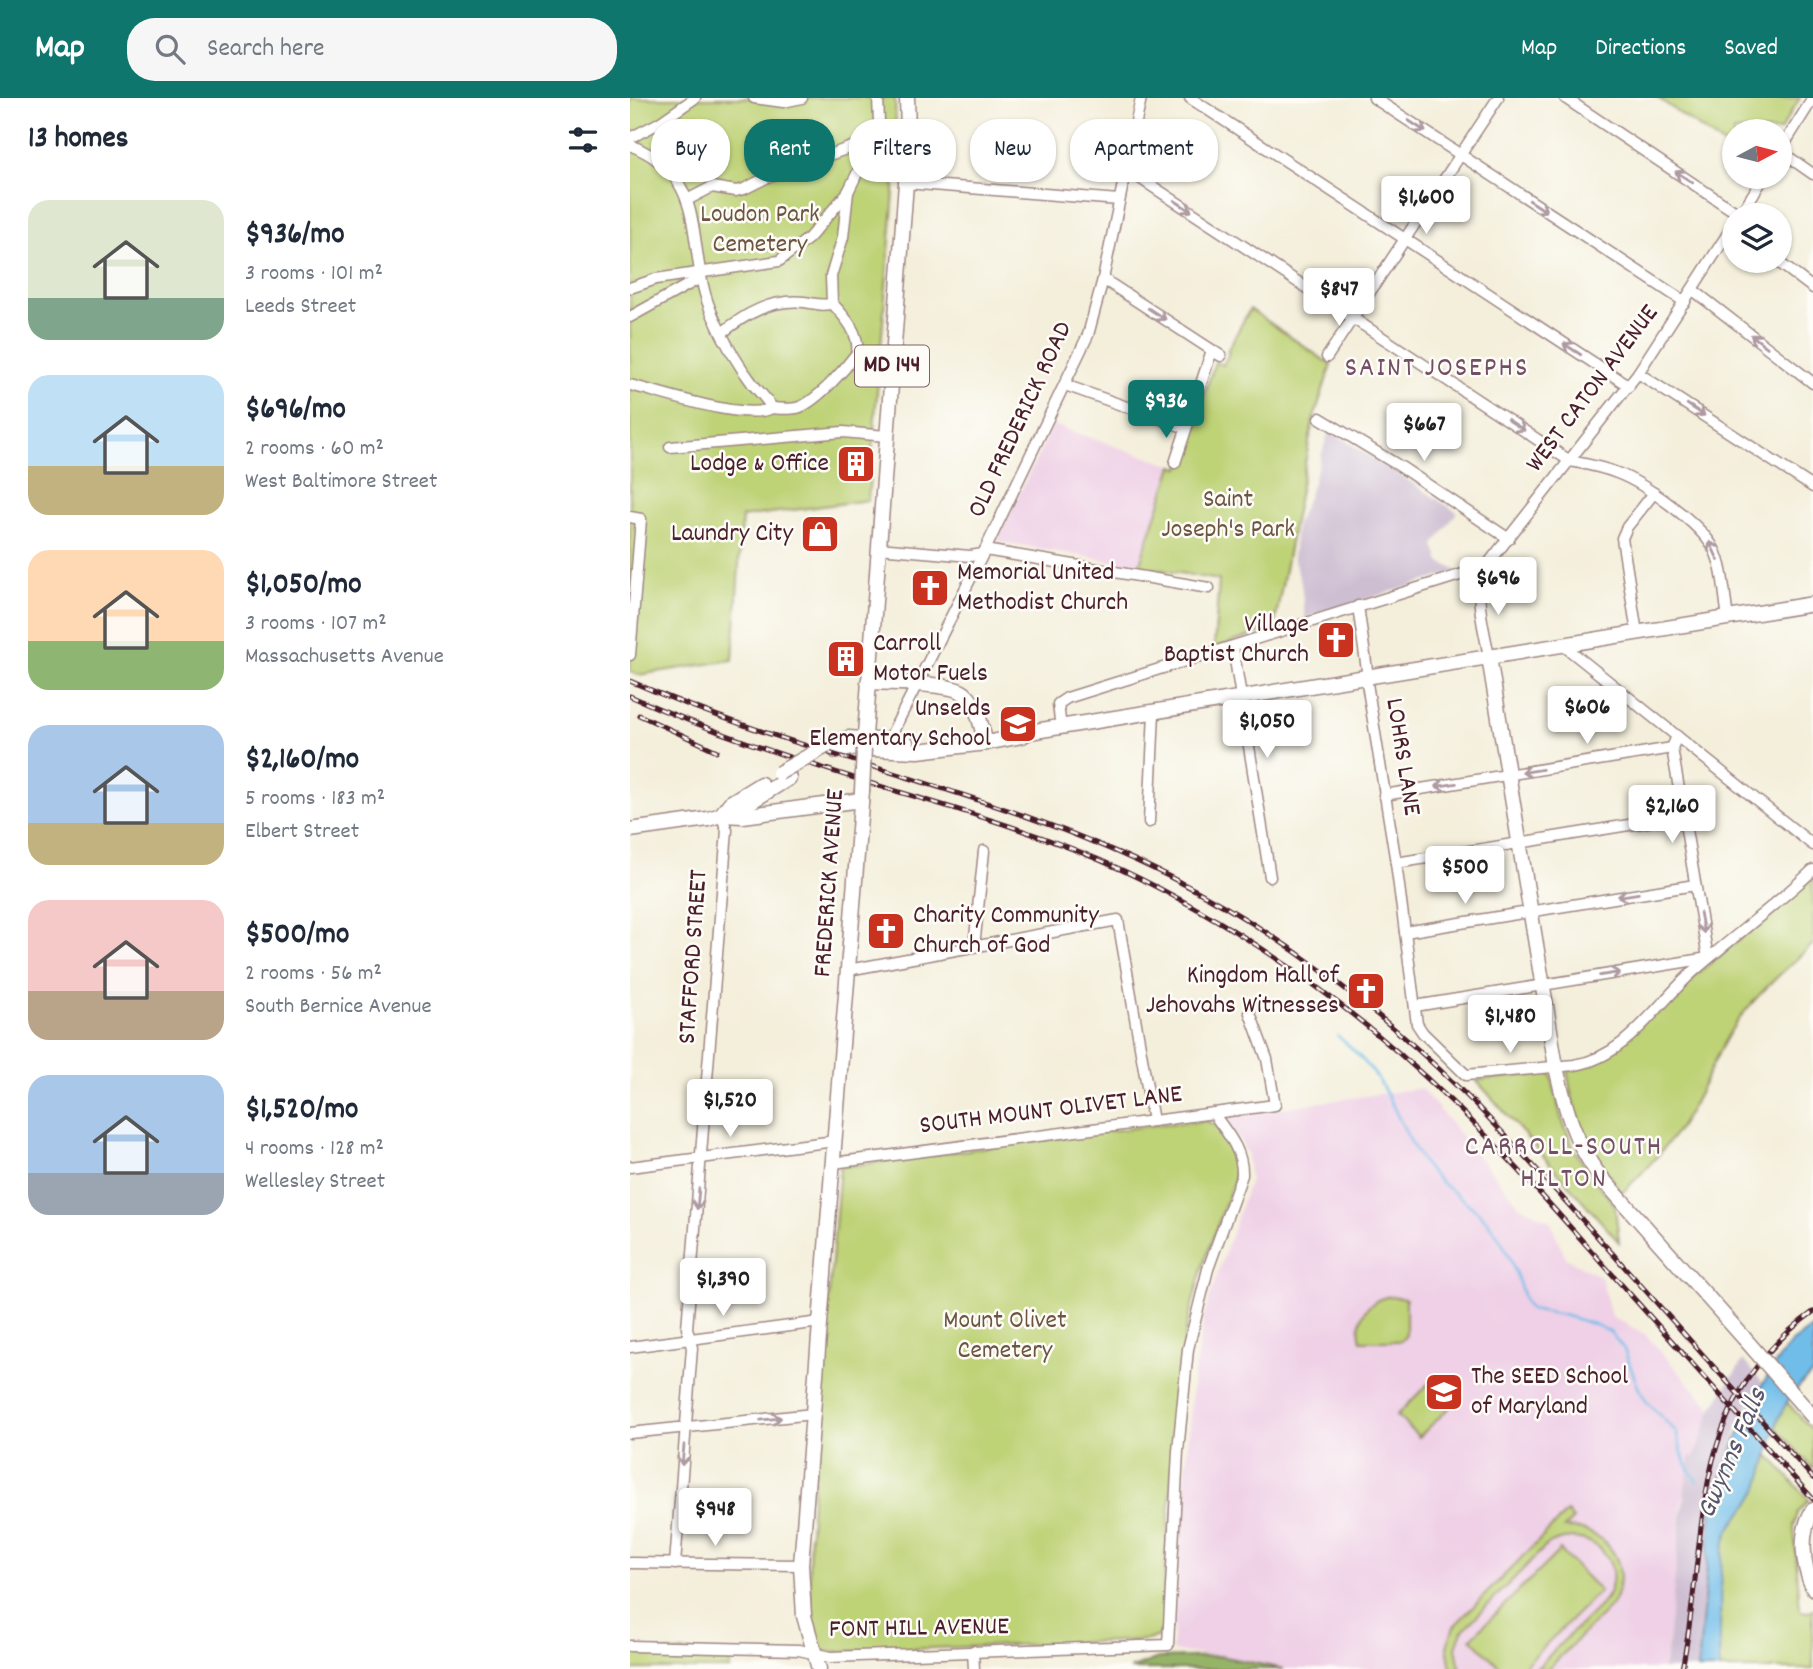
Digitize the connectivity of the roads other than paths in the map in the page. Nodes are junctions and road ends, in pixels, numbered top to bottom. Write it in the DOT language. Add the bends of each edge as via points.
graph roads {
  1 [pos="695,98"];
  2 [pos="754,98"];
  3 [pos="802,98"];
  4 [pos="878,98"];
  5 [pos="907,98"];
  6 [pos="1140,98"];
  7 [pos="1190,98"];
  8 [pos="1374,98"];
  9 [pos="1498,98"];
  10 [pos="1565,98"];
  11 [pos="1813,98"];
  12 [pos="878,119"];
  13 [pos="1136,119"];
  14 [pos="1792,132"];
  15 [pos="630,138"];
  16 [pos="630,145"];
  17 [pos="849,148"];
  18 [pos="1461,155"];
  19 [pos="1792,159"];
  20 [pos="1813,174"];
  21 [pos="853,182"];
  22 [pos="1123,182"];
  23 [pos="1146,182"];
  24 [pos="906,183"];
  25 [pos="848,192"];
  26 [pos="687,200"];
  27 [pos="1119,200"];
  28 [pos="1722,203"];
  29 [pos="1405,239"];
  30 [pos="1722,245"];
  31 [pos="1792,272"];
  32 [pos="699,274"];
  33 [pos="1103,279"];
  34 [pos="630,288"];
  35 [pos="1813,288"];
  36 [pos="1693,290"];
  37 [pos="1685,302"];
  38 [pos="832,303"];
  39 [pos="630,317"];
  40 [pos="1353,318"];
  41 [pos="722,333"];
  42 [pos="1327,358"];
  43 [pos="1639,373"];
  44 [pos="1813,383"];
  45 [pos="630,385"];
  46 [pos="1065,385"];
  47 [pos="1629,386"];
  48 [pos="772,408"];
  49 [pos="1320,418"];
  50 [pos="1186,428"];
  51 [pos="886,436"];
  52 [pos="670,447"];
  53 [pos="1570,461"];
  54 [pos="1175,463"];
  55 [pos="1813,472"];
  56 [pos="1809,484"];
  57 [pos="1654,494"];
  58 [pos="630,517"];
  59 [pos="1508,539"];
  60 [pos="878,548"];
  61 [pos="984,552"];
  62 [pos="1481,575"];
  63 [pos="1209,588"];
  64 [pos="1813,604"];
  65 [pos="1358,606"];
  66 [pos="1728,618"];
  67 [pos="1637,633"];
  68 [pos="1563,645"];
  69 [pos="1233,647"];
  70 [pos="630,655"];
  71 [pos="1489,657"];
  72 [pos="1367,677"];
  73 [pos="869,682"];
  74 [pos="916,685"];
  75 [pos="1241,698"];
  76 [pos="1154,712"];
  77 [pos="1061,727"];
  78 [pos="1677,736"];
  79 [pos="985,739"];
  80 [pos="888,741"];
  81 [pos="865,743"];
  82 [pos="1671,748"];
  83 [pos="1508,775"];
  84 [pos="1384,795"];
  85 [pos="861,796"];
  86 [pos="721,815"];
  87 [pos="1684,816"];
  88 [pos="1149,822"];
  89 [pos="630,830"];
  90 [pos="1520,843"];
  91 [pos="1813,845"];
  92 [pos="984,851"];
  93 [pos="1396,863"];
  94 [pos="1813,870"];
  95 [pos="1270,877"];
  96 [pos="1695,885"];
  97 [pos="1531,911"];
  98 [pos="1405,932"];
  99 [pos="974,947"];
  100 [pos="1708,958"];
  101 [pos="848,970"];
  102 [pos="1543,985"];
  103 [pos="1415,1006"];
  104 [pos="1250,1013"];
  105 [pos="1556,1067"];
  106 [pos="1213,1113"];
  107 [pos="1153,1121"];
  108 [pos="835,1141"];
  109 [pos="702,1158"];
  110 [pos="833,1163"];
  111 [pos="630,1167"];
  112 [pos="820,1322"];
  113 [pos="690,1339"];
  114 [pos="630,1346"];
  115 [pos="813,1414"];
  116 [pos="1813,1417"];
  117 [pos="686,1427"];
  118 [pos="630,1433"];
  119 [pos="1813,1510"];
  120 [pos="630,1563"];
  121 [pos="675,1564"];
  122 [pos="801,1565"];
  123 [pos="1813,1588"];
  124 [pos="630,1646"];
  125 [pos="974,1651"];
  126 [pos="817,1662"];
  127 [pos="974,1669"];
  1 -- 15 [label="street"];
  2 -- 3 [label="street" via="783,102"];
  4 -- 12 [label="street"];
  5 -- 24 [label="main road, FREDERICK AVENUE / MD 144"];
  6 -- 13 [label="street, OLD FREDERICK ROAD"];
  7 -- 29 [label="street"];
  8 -- 18 [label="street, one-way"];
  9 -- 18 [label="street"];
  28 -- 10 [label="street, one-way"];
  11 -- 14 [label="street"];
  16 -- 26 [label="street" via="667,168"];
  17 -- 26 [label="street" via="744,189 712,187"];
  18 -- 29 [label="street"];
  18 -- 37 [label="street, one-way"];
  19 -- 20 [label="street"];
  21 -- 25 [label="street"];
  22 -- 27 [label="street, OLD FREDERICK ROAD"];
  23 -- 40 [label="street, one-way"];
  24 -- 27 [label="street"];
  24 -- 51 [label="main road, FREDERICK AVENUE / MD 144"];
  25 -- 32 [label="street" via="786,258"];
  25 -- 38 [label="street" via="843,237 831,276"];
  26 -- 32 [label="street"];
  27 -- 33 [label="street, OLD FREDERICK ROAD"];
  29 -- 40 [label="street"];
  47 -- 29 [label="street, one-way"];
  30 -- 36 [label="street, WEST CATON AVENUE"];
  31 -- 35 [label="street"];
  32 -- 34 [label="street" via="656,279"];
  32 -- 39 [label="street" via="695,281"];
  32 -- 41 [label="street"];
  33 -- 46 [label="street, OLD FREDERICK ROAD" via="1088,335"];
  33 -- 50 [label="street, one-way" via="1217,353"];
  36 -- 37 [label="street, WEST CATON AVENUE"];
  44 -- 36 [label="street, one-way"];
  37 -- 43 [label="street, WEST CATON AVENUE"];
  38 -- 41 [label="street" via="777,303 748,313"];
  38 -- 48 [label="street" via="848,320 857,353 818,395 799,407"];
  40 -- 42 [label="street"];
  40 -- 53 [label="street, one-way"];
  41 -- 48 [label="street"];
  43 -- 47 [label="street, WEST CATON AVENUE"];
  43 -- 56 [label="street, one-way"];
  45 -- 48 [label="street" via="718,407"];
  46 -- 50 [label="street"];
  46 -- 61 [label="street, OLD FREDERICK ROAD"];
  47 -- 53 [label="street, WEST CATON AVENUE"];
  49 -- 59 [label="street"];
  50 -- 54 [label="street"];
  51 -- 52 [label="street" via="844,432"];
  51 -- 60 [label="main road, FREDERICK AVENUE / MD 144"];
  53 -- 57 [label="street" via="1618,473"];
  53 -- 59 [label="street, WEST CATON AVENUE"];
  55 -- 56 [label="street"];
  66 -- 57 [label="street, one-way" via="1714,550 1698,528"];
  57 -- 67 [label="street" via="1622,537"];
  58 -- 70 [label="street" via="641,519"];
  59 -- 62 [label="street, WEST CATON AVENUE"];
  60 -- 61 [label="street" via="970,556"];
  60 -- 73 [label="main road, FREDERICK AVENUE / MD 144"];
  61 -- 63 [label="street"];
  61 -- 74 [label="street, OLD FREDERICK ROAD"];
  62 -- 65 [label="street" via="1462,574"];
  62 -- 71 [label="street" via="1479,594"];
  64 -- 66 [label="main road"];
  65 -- 69 [label="street"];
  65 -- 72 [label="street, LOHRS LANE"];
  66 -- 67 [label="main road"];
  67 -- 68 [label="main road"];
  68 -- 71 [label="main road"];
  68 -- 78 [label="street"];
  69 -- 75 [label="street"];
  69 -- 77 [label="street" via="1061,701"];
  71 -- 72 [label="main road"];
  71 -- 83 [label="main road"];
  72 -- 75 [label="main road"];
  72 -- 84 [label="street, LOHRS LANE"];
  73 -- 74 [label="main road"];
  73 -- 81 [label="main road, FREDERICK AVENUE / MD 144"];
  74 -- 79 [label="main road" via="964,692 976,709"];
  74 -- 80 [label="street, OLD FREDERICK ROAD"];
  75 -- 76 [label="main road"];
  75 -- 95 [label="street"];
  76 -- 77 [label="main road"];
  76 -- 88 [label="street"];
  77 -- 79 [label="main road" via="1021,729"];
  78 -- 82 [label="street"];
  78 -- 91 [label="street"];
  79 -- 80 [label="main road"];
  79 -- 81 [label="main road" via="918,751"];
  80 -- 81 [label="main road"];
  81 -- 85 [label="main road, FREDERICK AVENUE / MD 144, bridge"];
  81 -- 86 [label="main road, bridge" via="848,738 730,803"];
  82 -- 83 [label="street, one-way"];
  82 -- 87 [label="street"];
  83 -- 84 [label="street, one-way"];
  83 -- 90 [label="main road"];
  84 -- 93 [label="street, LOHRS LANE"];
  85 -- 86 [label="main road" via="743,816"];
  85 -- 101 [label="main road, FREDERICK AVENUE / MD 144"];
  86 -- 89 [label="main road"];
  86 -- 109 [label="street, STAFFORD STREET" via="727,830"];
  87 -- 90 [label="street"];
  87 -- 96 [label="street"];
  90 -- 93 [label="street"];
  90 -- 97 [label="main road"];
  92 -- 99 [label="street"];
  93 -- 98 [label="street, LOHRS LANE"];
  94 -- 100 [label="street"];
  96 -- 97 [label="street, one-way"];
  96 -- 100 [label="street, one-way"];
  97 -- 98 [label="street"];
  97 -- 102 [label="main road"];
  98 -- 103 [label="street, LOHRS LANE"];
  99 -- 101 [label="street"];
  99 -- 107 [label="street" via="1118,920"];
  102 -- 100 [label="street, one-way"];
  100 -- 105 [label="street" via="1604,1055"];
  101 -- 108 [label="main road, FREDERICK AVENUE / MD 144"];
  102 -- 103 [label="street"];
  102 -- 105 [label="main road"];
  103 -- 105 [label="street, LOHRS LANE" via="1423,1033 1466,1075"];
  104 -- 106 [label="street, SOUTH MOUNT OLIVET LANE" via="1267,1059 1275,1105"];
  105 -- 116 [label="main road, bridge" via="1567,1116 1589,1162"];
  106 -- 107 [label="street, SOUTH MOUNT OLIVET LANE"];
  106 -- 125 [label="street, FONT HILL AVENUE" via="1239,1150 1242,1175 1208,1269 1188,1349 1168,1645"];
  107 -- 110 [label="street, SOUTH MOUNT OLIVET LANE"];
  108 -- 109 [label="street"];
  108 -- 110 [label="main road, FREDERICK AVENUE / MD 144"];
  109 -- 111 [label="street"];
  109 -- 113 [label="street, STAFFORD STREET, one-way" via="687,1328"];
  110 -- 112 [label="main road, FREDERICK AVENUE / MD 144"];
  112 -- 113 [label="street"];
  112 -- 115 [label="main road, FREDERICK AVENUE / MD 144"];
  113 -- 114 [label="street"];
  113 -- 117 [label="street, STAFFORD STREET"];
  117 -- 115 [label="street, one-way"];
  115 -- 122 [label="main road, FREDERICK AVENUE / MD 144"];
  117 -- 118 [label="street"];
  117 -- 121 [label="street, STAFFORD STREET, one-way"];
  119 -- 123 [label="main road" via="1804,1541"];
  120 -- 121 [label="street"];
  121 -- 122 [label="street"];
  122 -- 126 [label="main road, FREDERICK AVENUE / MD 144" via="804,1616"];
  124 -- 126 [label="street, FONT HILL AVENUE" via="799,1650"];
  125 -- 126 [label="street, FONT HILL AVENUE" via="830,1657"];
  125 -- 127 [label="street"];
}
